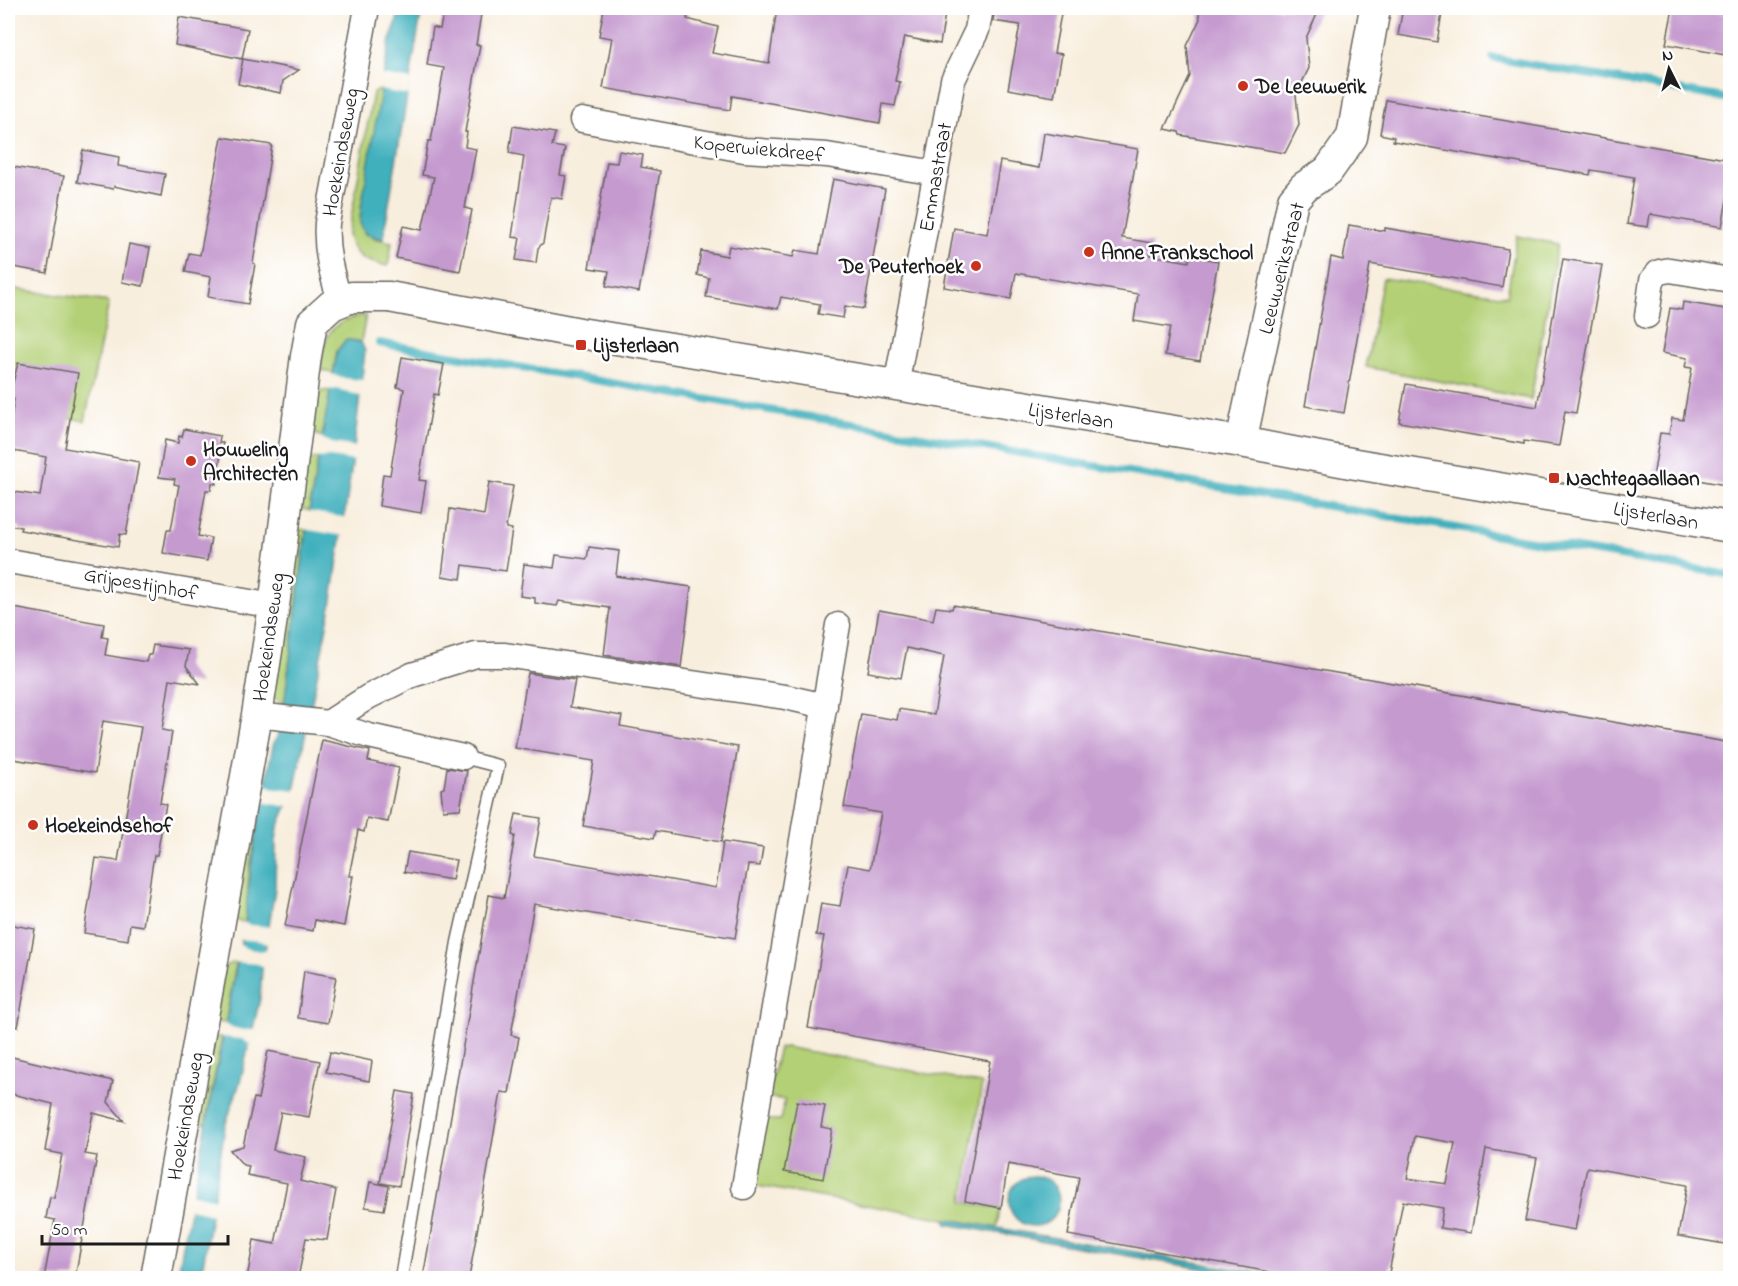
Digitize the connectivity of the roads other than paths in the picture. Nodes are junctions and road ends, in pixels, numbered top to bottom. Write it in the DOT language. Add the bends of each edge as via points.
graph roads {
  1 [pos="367,8"];
  2 [pos="981,8"];
  3 [pos="1375,8"];
  4 [pos="582,120"];
  5 [pos="936,173"];
  6 [pos="1731,280"];
  7 [pos="340,301"];
  8 [pos="1647,316"];
  9 [pos="896,386"];
  10 [pos="1241,442"];
  11 [pos="1731,527"];
  12 [pos="8,561"];
  13 [pos="274,606"];
  14 [pos="838,625"];
  15 [pos="825,706"];
  16 [pos="265,716"];
  17 [pos="321,722"];
  18 [pos="464,757"];
  19 [pos="744,1187"];
  20 [pos="156,1278"];
  21 [pos="401,1278"];
  1 -- 7 [label="street, Hoekeindseweg" via="327,223 329,268"];
  2 -- 5 [label="street, Emmastraat" via="977,30 953,80"];
  3 -- 10 [label="street, Leeuwerikstraat" via="1352,137 1328,171 1293,200"];
  4 -- 5 [label="street, Koperwiekdreef" via="744,150 827,154"];
  5 -- 9 [label="street, Emmastraat"];
  6 -- 8 [label="street" via="1670,270 1659,272 1653,280"];
  7 -- 9 [label="street, Lijsterlaan" via="352,297 389,297"];
  7 -- 13 [label="street, Hoekeindseweg" via="312,323"];
  9 -- 10 [label="street, Lijsterlaan"];
  10 -- 11 [label="street, Lijsterlaan"];
  12 -- 13 [label="street, Grijpestijnhof"];
  13 -- 16 [label="street, Hoekeindseweg"];
  14 -- 15 [label="street"];
  15 -- 17 [label="street" via="505,655 476,655 412,675"];
  15 -- 19 [label="street"];
  16 -- 17 [label="street"];
  16 -- 20 [label="street, Hoekeindseweg"];
  17 -- 18 [label="street"];
  18 -- 21 [label="lane" via="498,765 458,942"];
}
